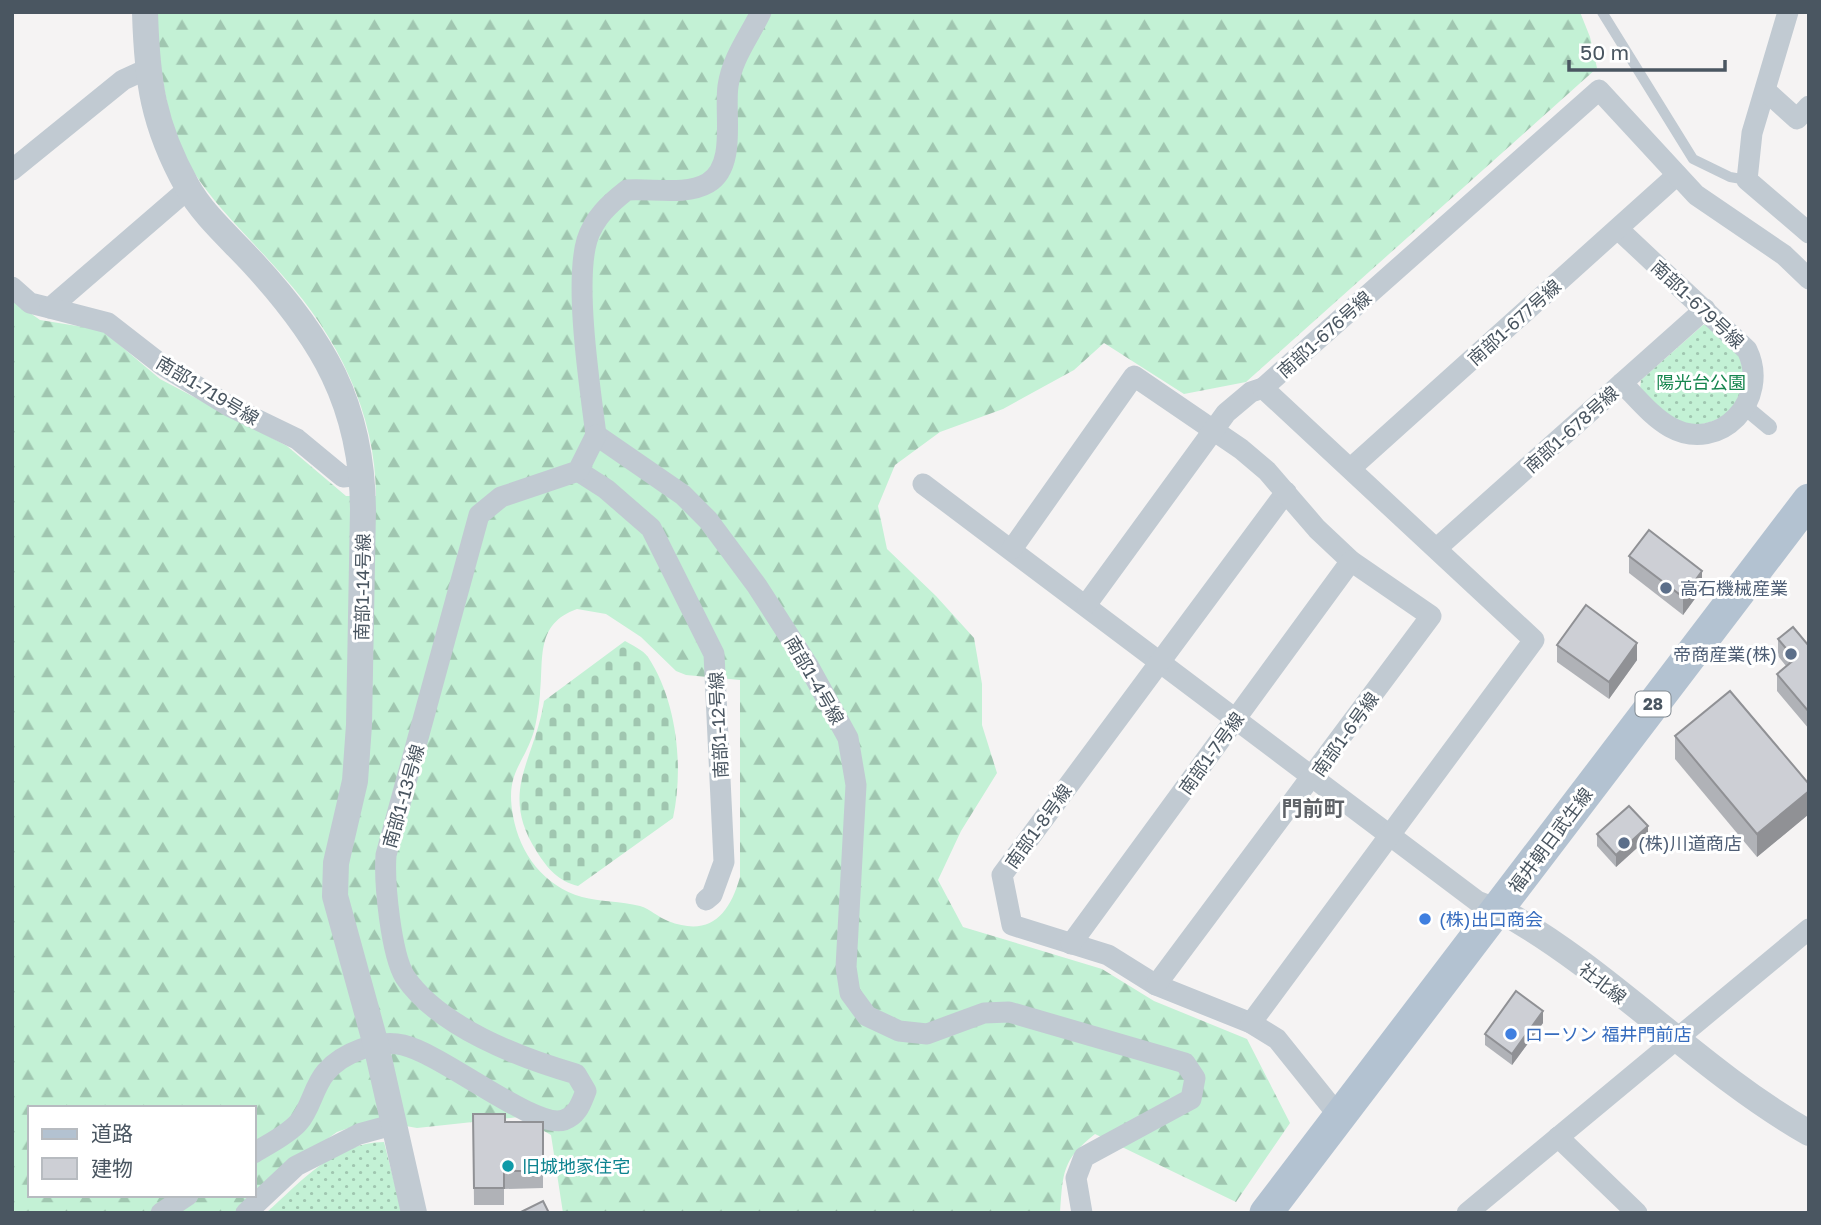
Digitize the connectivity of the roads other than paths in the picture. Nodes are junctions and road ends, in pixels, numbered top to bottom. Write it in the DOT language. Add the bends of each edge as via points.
graph roads {
  1 [pos="145,12"];
  2 [pos="761,12"];
  3 [pos="1602,12"];
  4 [pos="1788,12"];
  5 [pos="147,69"];
  6 [pos="1766,91"];
  7 [pos="1809,106"];
  8 [pos="12,170"];
  9 [pos="1676,175"];
  10 [pos="1747,180"];
  11 [pos="188,188"];
  12 [pos="1618,229"];
  13 [pos="1809,233"];
  14 [pos="1809,279"];
  15 [pos="12,287"];
  16 [pos="50,308"];
  17 [pos="1705,309"];
  18 [pos="1622,383"];
  19 [pos="1263,387"];
  20 [pos="1745,407"];
  21 [pos="1769,427"];
  22 [pos="1214,430"];
  23 [pos="596,435"];
  24 [pos="1350,468"];
  25 [pos="578,471"];
  26 [pos="363,475"];
  27 [pos="923,484"];
  28 [pos="1286,492"];
  29 [pos="1809,500"];
  30 [pos="1437,548"];
  31 [pos="1012,550"];
  32 [pos="1351,561"];
  33 [pos="1086,605"];
  34 [pos="1161,662"];
  35 [pos="1236,719"];
  36 [pos="1313,777"];
  37 [pos="1390,835"];
  38 [pos="706,900"];
  39 [pos="1498,909"];
  40 [pos="1805,941"];
  41 [pos="1071,944"];
  42 [pos="1156,985"];
  43 [pos="1251,1023"];
  44 [pos="1675,1040"];
  45 [pos="376,1045"];
  46 [pos="1338,1115"];
  47 [pos="392,1125"];
  48 [pos="1809,1133"];
  49 [pos="1558,1137"];
  50 [pos="256,1152"];
  51 [pos="185,1197"];
  52 [pos="161,1213"];
  53 [pos="246,1213"];
  54 [pos="414,1213"];
  55 [pos="1082,1213"];
  56 [pos="1266,1213"];
  57 [pos="1467,1213"];
  58 [pos="1637,1213"];
  1 -- 5 [label="street, 南部1-14号線"];
  2 -- 23 [label="street" via="738,52 728,85 726,149 718,173 708,183 690,189 627,190 598,217 587,241 585,318"];
  3 -- 10 [label="lane" via="1693,159"];
  4 -- 6 [label="street"];
  5 -- 8 [label="street" via="123,80"];
  5 -- 11 [label="street, 南部1-14号線" via="152,103 166,144"];
  6 -- 7 [label="street" via="1797,119"];
  6 -- 10 [label="street" via="1752,133"];
  9 -- 12 [label="street, 南部1-677号線"];
  9 -- 14 [label="street, 南部1-676号線" via="1696,195 1784,255"];
  9 -- 19 [label="street, 南部1-676号線" via="1599,90"];
  10 -- 13 [label="street"];
  11 -- 16 [label="street"];
  11 -- 26 [label="street, 南部1-14号線" via="316,338 343,392"];
  12 -- 17 [label="street, 南部1-679号線"];
  12 -- 24 [label="street, 南部1-677号線"];
  15 -- 16 [label="street, 南部1-719号線" via="30,303"];
  16 -- 26 [label="street, 南部1-719号線" via="108,323 162,365 229,406 297,439 343,477"];
  17 -- 18 [label="street, 南部1-678号線"];
  17 -- 20 [label="street, 南部1-679号線" via="1747,350 1754,365 1751,397"];
  18 -- 20 [label="street" via="1658,419 1691,434 1722,428"];
  18 -- 30 [label="street, 南部1-678号線"];
  19 -- 22 [label="street" via="1226,413"];
  19 -- 24 [label="street, 南部1-676号線"];
  20 -- 21 [label="street"];
  22 -- 28 [label="street" via="1268,471"];
  22 -- 31 [label="street" via="1134,376"];
  22 -- 33 [label="street"];
  23 -- 25 [label="street"];
  23 -- 55 [label="street, 南部1-4号線" via="665,481 708,520 757,586 848,738 856,785 846,967 850,993 867,1016 899,1031 927,1034 984,1013 1009,1012 1185,1063 1195,1078 1191,1099 1084,1157 1076,1178"];
  24 -- 30 [label="street, 南部1-676号線"];
  25 -- 38 [label="street, 南部1-12号線" via="651,528 714,654 724,862"];
  25 -- 45 [label="street, 南部1-13号線" via="501,497 479,515 386,855 384,882 403,974 423,998 499,1046 576,1074 586,1091 578,1111 563,1120 540,1119 439,1058 401,1044"];
  26 -- 45 [label="street, 南部1-14号線" via="358,736 355,781 336,863 335,896"];
  27 -- 31 [label="street"];
  28 -- 32 [label="street"];
  28 -- 34 [label="street, 南部1-8号線"];
  29 -- 39 [label="main road, 福井朝日武生線 / 28"];
  30 -- 37 [label="street, 南部1-676号線" via="1534,640"];
  31 -- 33 [label="street"];
  32 -- 35 [label="street, 南部1-7号線"];
  32 -- 36 [label="street, 南部1-6号線" via="1431,616"];
  33 -- 34 [label="street"];
  34 -- 35 [label="street"];
  34 -- 41 [label="street, 南部1-8号線" via="1002,875 1012,925"];
  35 -- 36 [label="street"];
  35 -- 41 [label="street, 南部1-7号線"];
  36 -- 37 [label="street"];
  36 -- 42 [label="street, 南部1-6号線"];
  37 -- 39 [label="street" via="1477,901"];
  37 -- 43 [label="street"];
  39 -- 44 [label="street, 社北線" via="1537,930"];
  39 -- 46 [label="main road, 福井朝日武生線 / 28"];
  40 -- 44 [label="street"];
  41 -- 42 [label="street, 南部1-8号線" via="1108,955"];
  42 -- 43 [label="street, 南部1-8号線"];
  43 -- 46 [label="street, 南部1-8号線" via="1277,1038"];
  44 -- 48 [label="street, 社北線" via="1739,1089"];
  44 -- 49 [label="street"];
  45 -- 47 [label="street, 南部1-14号線"];
  45 -- 50 [label="street" via="347,1055 325,1072 299,1122"];
  46 -- 56 [label="main road, 福井朝日武生線 / 28"];
  47 -- 53 [label="street" via="359,1134 296,1166"];
  47 -- 54 [label="street, 南部1-14号線"];
  49 -- 57 [label="street"];
  49 -- 58 [label="street"];
  51 -- 52 [label="street"];
}
